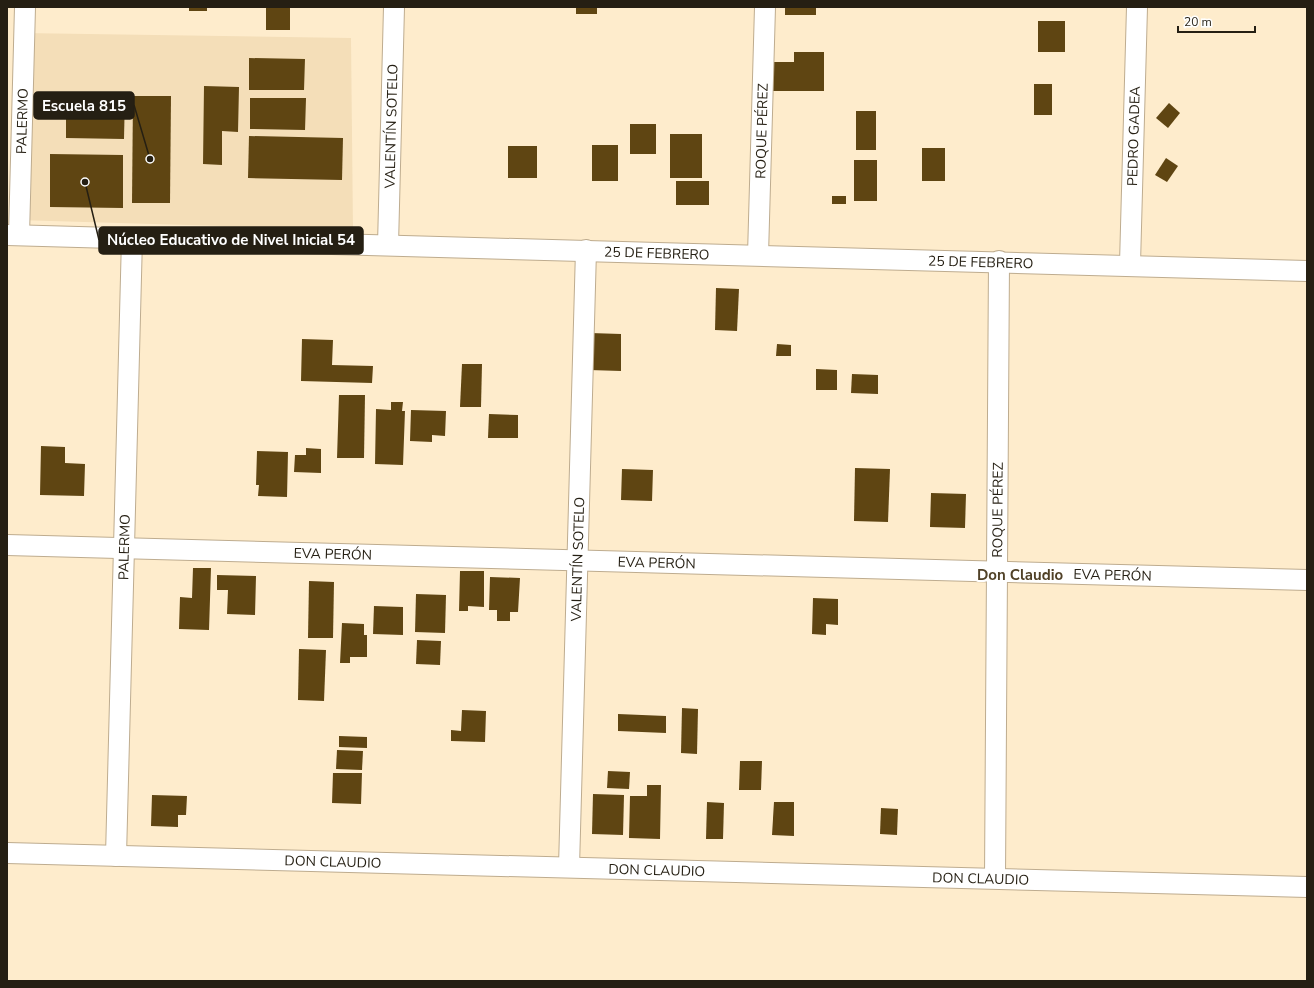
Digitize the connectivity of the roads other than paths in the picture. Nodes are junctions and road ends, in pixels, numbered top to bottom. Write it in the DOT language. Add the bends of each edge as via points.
graph roads {
  1 [pos="24,7"];
  2 [pos="394,7"];
  3 [pos="765,7"];
  4 [pos="1137,7"];
  5 [pos="13,235"];
  6 [pos="132,238"];
  7 [pos="388,245"];
  8 [pos="586,250"];
  9 [pos="758,255"];
  10 [pos="999,261"];
  11 [pos="1130,264"];
  12 [pos="1307,271"];
  13 [pos="7,545"];
  14 [pos="124,548"];
  15 [pos="577,560"];
  16 [pos="997,571"];
  17 [pos="1307,580"];
  18 [pos="7,853"];
  19 [pos="116,856"];
  20 [pos="569,867"];
  21 [pos="995,878"];
  22 [pos="1307,887"];
  1 -- 5 [label="street, PALERMO"];
  2 -- 7 [label="street, VALENTÍN SOTELO"];
  3 -- 9 [label="street, ROQUE PÉREZ"];
  4 -- 11 [label="street, PEDRO GADEA"];
  5 -- 6 [label="street, 25 DE FEBRERO"];
  6 -- 7 [label="street, 25 DE FEBRERO"];
  6 -- 14 [label="street, PALERMO"];
  7 -- 8 [label="street, 25 DE FEBRERO"];
  8 -- 9 [label="street, 25 DE FEBRERO"];
  8 -- 15 [label="street, VALENTÍN SOTELO"];
  9 -- 10 [label="street, 25 DE FEBRERO"];
  10 -- 11 [label="street, 25 DE FEBRERO"];
  10 -- 16 [label="street, ROQUE PÉREZ"];
  11 -- 12 [label="street, 25 DE FEBRERO"];
  13 -- 14 [label="street, EVA PERÓN"];
  14 -- 15 [label="street, EVA PERÓN"];
  14 -- 19 [label="street, PALERMO"];
  15 -- 16 [label="street, EVA PERÓN"];
  15 -- 20 [label="street, VALENTÍN SOTELO"];
  16 -- 17 [label="street, EVA PERÓN"];
  16 -- 21 [label="street, ROQUE PÉREZ"];
  18 -- 19 [label="street, DON CLAUDIO"];
  19 -- 20 [label="street, DON CLAUDIO"];
  20 -- 21 [label="street, DON CLAUDIO"];
  21 -- 22 [label="street, DON CLAUDIO"];
}
